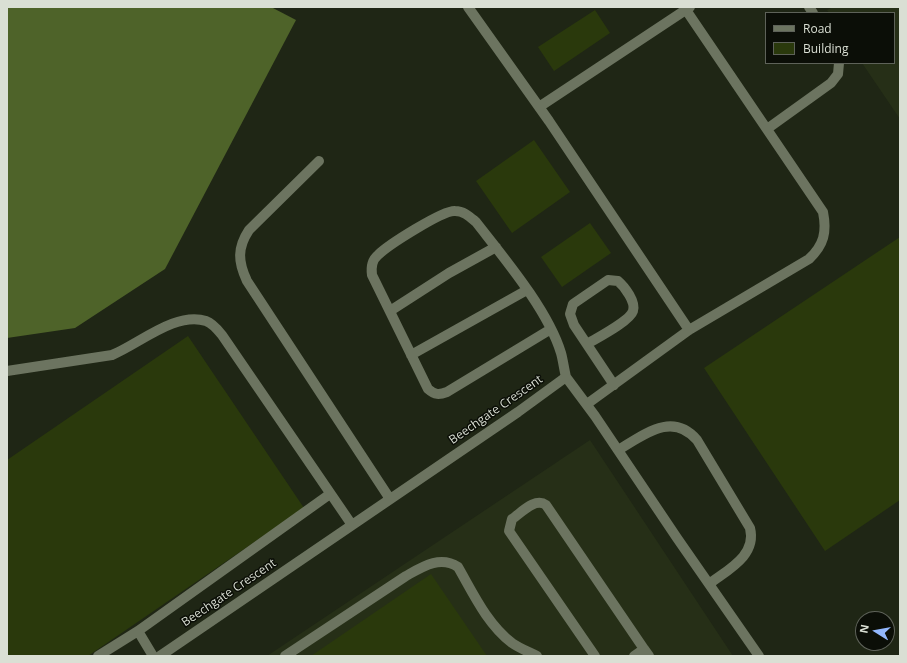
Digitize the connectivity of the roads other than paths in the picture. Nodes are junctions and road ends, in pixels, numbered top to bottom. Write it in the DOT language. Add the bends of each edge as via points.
graph roads {
  1 [pos="468,7"];
  2 [pos="687,8"];
  3 [pos="839,64"];
  4 [pos="539,107"];
  5 [pos="767,129"];
  6 [pos="319,161"];
  7 [pos="496,247"];
  8 [pos="527,290"];
  9 [pos="390,311"];
  10 [pos="551,329"];
  11 [pos="689,330"];
  12 [pos="587,344"];
  13 [pos="411,355"];
  14 [pos="7,371"];
  15 [pos="566,376"];
  16 [pos="614,385"];
  17 [pos="587,404"];
  18 [pos="618,450"];
  19 [pos="330,494"];
  20 [pos="390,499"];
  21 [pos="352,525"];
  22 [pos="709,584"];
  23 [pos="138,631"];
  24 [pos="646,653"];
  25 [pos="98,656"];
  26 [pos="153,656"];
  27 [pos="160,656"];
  28 [pos="285,656"];
  29 [pos="537,656"];
  30 [pos="595,656"];
  31 [pos="634,656"];
  32 [pos="759,656"];
  1 -- 4 [label="lane"];
  2 -- 4 [label="lane"];
  2 -- 5 [label="lane"];
  3 -- 5 [label="lane" via="838,74 831,83"];
  4 -- 11 [label="lane"];
  5 -- 11 [label="lane" via="823,212 826,225 822,243 809,259"];
  6 -- 20 [label="lane" via="248,230 240,249 241,269"];
  7 -- 8 [label="lane"];
  7 -- 9 [label="lane" via="448,273"];
  7 -- 9 [label="lane" via="476,222 465,213 455,210 431,220 374,260 372,275"];
  8 -- 10 [label="lane"];
  8 -- 13 [label="lane"];
  9 -- 13 [label="lane"];
  10 -- 13 [label="lane" via="441,394 428,389"];
  10 -- 15 [label="lane"];
  11 -- 16 [label="lane"];
  12 -- 12 [label="lane" via="570,318 573,304 608,280 618,281 633,302 633,311 627,318"];
  12 -- 16 [label="lane"];
  14 -- 19 [label="lane" via="112,355 128,349 170,324 195,319 207,321 222,335"];
  15 -- 17 [label="lane"];
  15 -- 20 [label="lane, Beechgate Crescent"];
  16 -- 17 [label="lane"];
  17 -- 18 [label="lane"];
  18 -- 22 [label="lane"];
  18 -- 22 [label="lane" via="656,427 672,426 685,429 697,440 750,528 752,536 750,549 743,557"];
  19 -- 21 [label="lane"];
  19 -- 23 [label="lane"];
  20 -- 21 [label="lane, Beechgate Crescent"];
  21 -- 27 [label="lane, Beechgate Crescent"];
  22 -- 32 [label="lane"];
  23 -- 25 [label="lane"];
  23 -- 26 [label="lane"];
  24 -- 30 [label="lane" via="546,505 534,503 512,519 509,531"];
  24 -- 31 [label="lane"];
  28 -- 29 [label="lane" via="406,576 437,561 452,563 458,567 491,621 502,634 513,644"];
}
